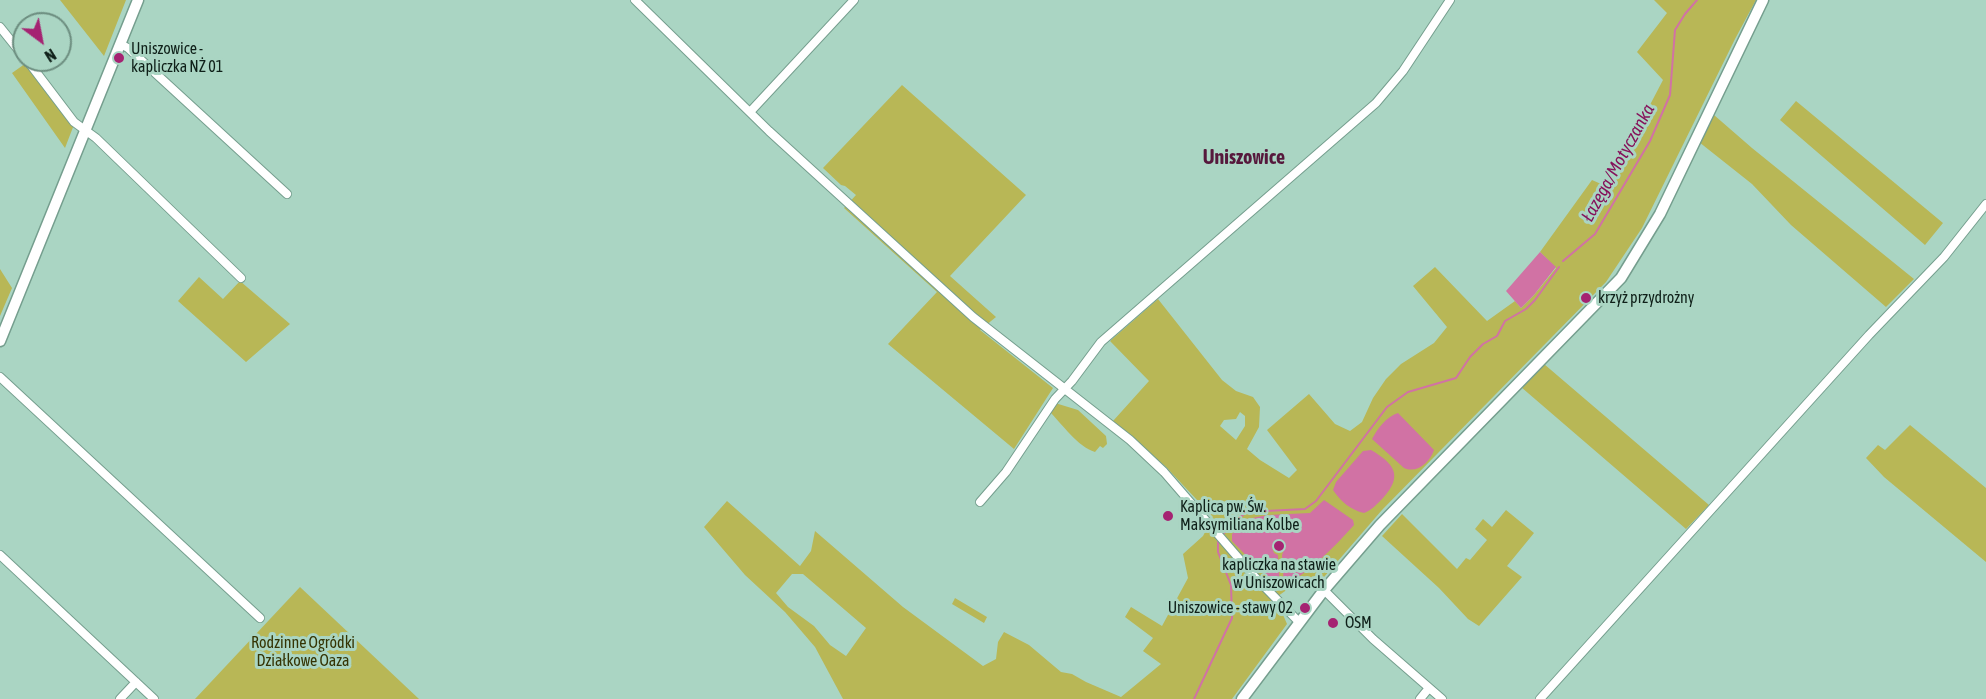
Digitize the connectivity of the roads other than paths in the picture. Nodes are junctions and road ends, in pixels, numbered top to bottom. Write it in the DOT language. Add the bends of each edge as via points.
graph roads {
  1 [pos="138,0"];
  2 [pos="635,0"];
  3 [pos="854,0"];
  4 [pos="1450,0"];
  5 [pos="1762,0"];
  6 [pos="0,27"];
  7 [pos="12,42"];
  8 [pos="120,44"];
  9 [pos="36,72"];
  10 [pos="750,112"];
  11 [pos="85,131"];
  12 [pos="287,194"];
  13 [pos="1986,204"];
  14 [pos="241,278"];
  15 [pos="0,341"];
  16 [pos="0,377"];
  17 [pos="1065,389"];
  18 [pos="980,502"];
  19 [pos="0,555"];
  20 [pos="1324,590"];
  21 [pos="260,618"];
  22 [pos="1299,622"];
  23 [pos="136,682"];
  24 [pos="1429,688"];
  25 [pos="120,699"];
  26 [pos="154,699"];
  27 [pos="1242,699"];
  28 [pos="1420,699"];
  29 [pos="1442,699"];
  30 [pos="1540,699"];
  1 -- 8 [label="street"];
  2 -- 10 [label="street"];
  3 -- 10 [label="street"];
  4 -- 17 [label="street" via="1403,71 1376,103 1101,342"];
  5 -- 20 [label="street" via="1659,214 1621,278 1393,510"];
  6 -- 7 [label="street"];
  8 -- 11 [label="street"];
  8 -- 12 [label="street"];
  9 -- 11 [label="street"];
  10 -- 17 [label="street" via="973,316"];
  11 -- 14 [label="street"];
  11 -- 15 [label="street"];
  13 -- 30 [label="street" via="1944,257"];
  16 -- 21 [label="street"];
  17 -- 18 [label="street"];
  17 -- 22 [label="street" via="1164,472"];
  19 -- 23 [label="street"];
  20 -- 22 [label="street"];
  20 -- 24 [label="street"];
  22 -- 27 [label="street"];
  23 -- 25 [label="street"];
  23 -- 26 [label="street"];
  24 -- 28 [label="street"];
  24 -- 29 [label="street"];
}
